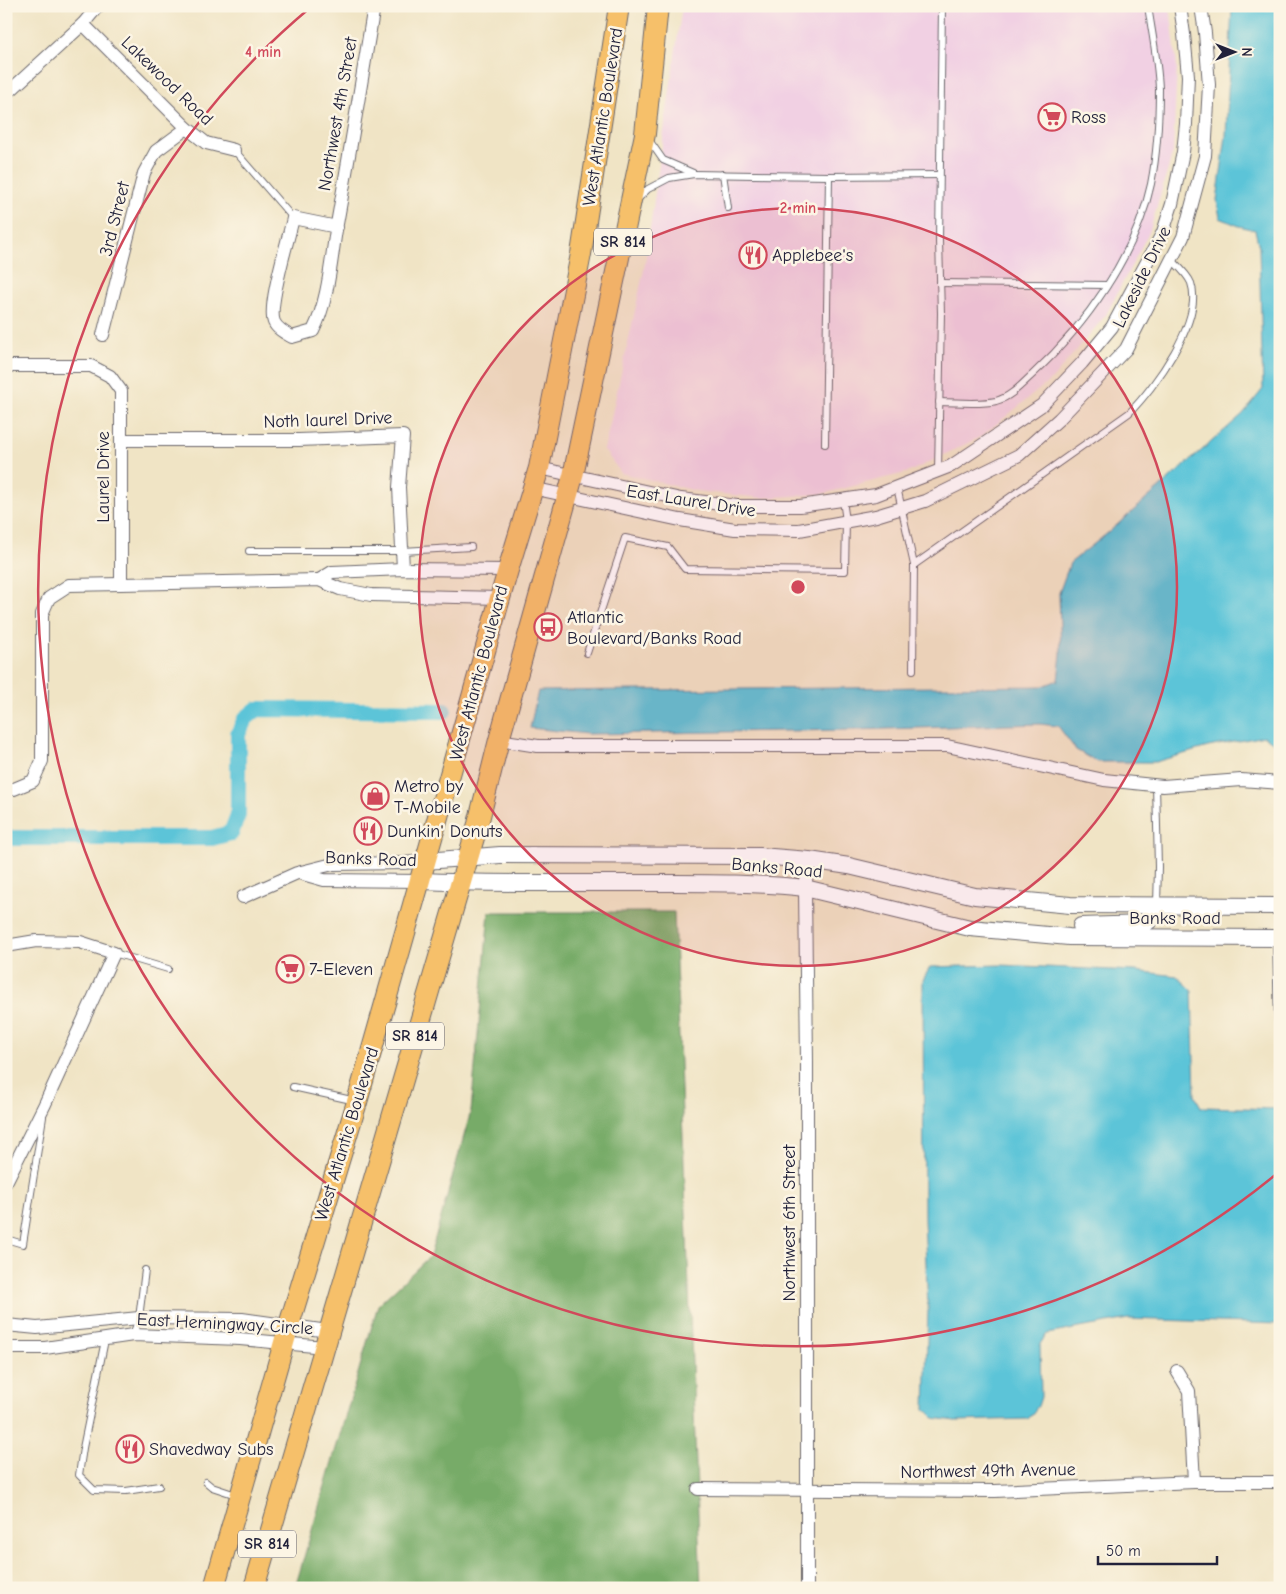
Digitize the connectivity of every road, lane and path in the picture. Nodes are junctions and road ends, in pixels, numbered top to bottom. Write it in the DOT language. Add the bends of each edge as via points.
graph roads {
  1 [pos="98,6"];
  2 [pos="374,6"];
  3 [pos="620,6"];
  4 [pos="658,6"];
  5 [pos="942,6"];
  6 [pos="1148,6"];
  7 [pos="1180,6"];
  8 [pos="1200,6"];
  9 [pos="83,24"];
  10 [pos="6,92"];
  11 [pos="187,128"];
  12 [pos="645,134"];
  13 [pos="234,150"];
  14 [pos="694,174"];
  15 [pos="723,174"];
  16 [pos="829,176"];
  17 [pos="939,176"];
  18 [pos="630,208"];
  19 [pos="728,208"];
  20 [pos="293,218"];
  21 [pos="337,227"];
  22 [pos="1172,260"];
  23 [pos="940,283"];
  24 [pos="1107,285"];
  25 [pos="103,335"];
  26 [pos="6,366"];
  27 [pos="939,402"];
  28 [pos="1042,405"];
  29 [pos="1059,420"];
  30 [pos="121,440"];
  31 [pos="825,444"];
  32 [pos="539,468"];
  33 [pos="938,471"];
  34 [pos="571,486"];
  35 [pos="897,487"];
  36 [pos="532,488"];
  37 [pos="843,500"];
  38 [pos="902,508"];
  39 [pos="846,521"];
  40 [pos="471,547"];
  41 [pos="249,551"];
  42 [pos="403,551"];
  43 [pos="914,565"];
  44 [pos="403,569"];
  45 [pos="508,570"];
  46 [pos="319,580"];
  47 [pos="121,583"];
  48 [pos="500,598"];
  49 [pos="587,653"];
  50 [pos="913,670"];
  51 [pos="499,740"];
  52 [pos="1280,783"];
  53 [pos="1156,785"];
  54 [pos="6,789"];
  55 [pos="468,858"];
  56 [pos="809,860"];
  57 [pos="426,861"];
  58 [pos="297,873"];
  59 [pos="420,880"];
  60 [pos="461,882"];
  61 [pos="805,888"];
  62 [pos="243,897"];
  63 [pos="1157,906"];
  64 [pos="1280,906"];
  65 [pos="992,930"];
  66 [pos="1278,938"];
  67 [pos="6,946"];
  68 [pos="114,953"];
  69 [pos="168,969"];
  70 [pos="1280,1024"];
  71 [pos="293,1087"];
  72 [pos="357,1102"];
  73 [pos="45,1104"];
  74 [pos="6,1182"];
  75 [pos="6,1239"];
  76 [pos="145,1270"];
  77 [pos="139,1318"];
  78 [pos="6,1326"];
  79 [pos="287,1334"];
  80 [pos="133,1335"];
  81 [pos="326,1339"];
  82 [pos="105,1340"];
  83 [pos="6,1348"];
  84 [pos="1177,1371"];
  85 [pos="206,1482"];
  86 [pos="1194,1482"];
  87 [pos="1280,1482"];
  88 [pos="159,1486"];
  89 [pos="698,1489"];
  90 [pos="806,1490"];
  91 [pos="240,1497"];
  92 [pos="214,1588"];
  93 [pos="254,1588"];
  94 [pos="807,1588"];
  1 -- 9 [label="street"];
  2 -- 21 [label="street, Northwest 4th Street"];
  3 -- 32 [label="main road, West Atlantic Boulevard / SR 814" via="582,254"];
  4 -- 12 [label="main road, West Atlantic Boulevard / SR 814"];
  5 -- 17 [label="lane"];
  6 -- 24 [label="lane" via="1159,88 1151,184 1138,224"];
  7 -- 28 [label="street, Lakeside Drive" via="1188,76 1186,124 1172,204 1163,232 1112,327"];
  8 -- 22 [label="street, Lakeside Drive" via="1209,85 1205,156 1183,238"];
  9 -- 10 [label="street"];
  9 -- 11 [label="street, Lakewood Road"];
  11 -- 13 [label="street, Lakewood Road" via="206,143"];
  11 -- 25 [label="street, 3rd Street" via="156,151 144,173"];
  12 -- 14 [label="lane" via="663,160"];
  12 -- 18 [label="main road, West Atlantic Boulevard / SR 814"];
  13 -- 20 [label="lane"];
  14 -- 15 [label="lane"];
  14 -- 18 [label="lane" via="659,182"];
  15 -- 16 [label="lane"];
  15 -- 19 [label="lane"];
  16 -- 17 [label="lane"];
  16 -- 31 [label="lane"];
  17 -- 23 [label="lane"];
  18 -- 34 [label="main road, West Atlantic Boulevard / SR 814"];
  20 -- 21 [label="street"];
  20 -- 21 [label="street, Northwest 4th Street" via="273,305 274,321 282,332 292,337 313,331 321,316"];
  22 -- 29 [label="street, Lakeside Drive" via="1126,349"];
  22 -- 43 [label="lane" via="1190,281 1194,294 1192,312 1184,335 1144,398 1129,413"];
  23 -- 24 [label="lane"];
  23 -- 27 [label="lane"];
  24 -- 27 [label="lane" via="1087,315 1050,358 1014,392 997,401"];
  26 -- 30 [label="street, Laurel Drive" via="91,366 110,376 121,391"];
  27 -- 33 [label="lane"];
  28 -- 33 [label="street, East Laurel Drive" via="951,466"];
  29 -- 38 [label="street, East Laurel Drive" via="1019,455 925,501"];
  30 -- 42 [label="street, Noth laurel Drive" via="299,440 403,436 399,487"];
  30 -- 47 [label="street, Laurel Drive"];
  32 -- 34 [label="street, East Laurel Drive"];
  32 -- 36 [label="main road, West Atlantic Boulevard / SR 814"];
  33 -- 35 [label="street, East Laurel Drive"];
  34 -- 36 [label="street, East Laurel Drive"];
  34 -- 37 [label="street, East Laurel Drive" via="738,506 800,506"];
  34 -- 39 [label="street, East Laurel Drive" via="680,520 735,529 798,530"];
  34 -- 51 [label="main road, West Atlantic Boulevard / SR 814"];
  35 -- 37 [label="street, East Laurel Drive" via="876,495"];
  35 -- 38 [label="lane"];
  36 -- 45 [label="main road, West Atlantic Boulevard / SR 814"];
  37 -- 39 [label="lane"];
  38 -- 39 [label="street, East Laurel Drive"];
  38 -- 43 [label="lane"];
  39 -- 49 [label="lane" via="845,571 685,569 668,547 625,538"];
  40 -- 42 [label="lane"];
  41 -- 42 [label="lane"];
  42 -- 44 [label="street, Noth laurel Drive"];
  43 -- 50 [label="lane"];
  44 -- 45 [label="street"];
  44 -- 46 [label="street" via="332,572"];
  45 -- 48 [label="main road, West Atlantic Boulevard / SR 814"];
  46 -- 47 [label="street"];
  46 -- 48 [label="street" via="340,589 372,595"];
  47 -- 54 [label="street" via="69,584 48,598 42,614 42,761 33,781"];
  48 -- 57 [label="main road, West Atlantic Boulevard / SR 814"];
  51 -- 53 [label="street" via="538,746 947,746 1104,780"];
  51 -- 55 [label="main road, West Atlantic Boulevard / SR 814"];
  52 -- 53 [label="street" via="1240,780"];
  53 -- 63 [label="lane"];
  55 -- 56 [label="street, Banks Road" via="705,854"];
  55 -- 57 [label="street, Banks Road"];
  55 -- 60 [label="main road, West Atlantic Boulevard / SR 814"];
  56 -- 61 [label="street, Northwest 6th Street"];
  56 -- 63 [label="street, Banks Road" via="872,871 975,896 1070,905"];
  57 -- 58 [label="street, Banks Road" via="333,864"];
  57 -- 59 [label="main road, West Atlantic Boulevard / SR 814"];
  58 -- 59 [label="street, Banks Road" via="324,880"];
  58 -- 62 [label="street, Banks Road"];
  59 -- 60 [label="street, Banks Road"];
  59 -- 72 [label="main road, West Atlantic Boulevard / SR 814"];
  60 -- 61 [label="street, Banks Road" via="754,884"];
  60 -- 81 [label="main road, West Atlantic Boulevard / SR 814"];
  61 -- 65 [label="street, Banks Road" via="970,928"];
  61 -- 90 [label="street, Northwest 6th Street"];
  63 -- 64 [label="street, Banks Road"];
  63 -- 65 [label="street" via="1145,924 1060,926 1040,923"];
  65 -- 66 [label="street, Banks Road" via="1069,937"];
  66 -- 70 [label="lane"];
  67 -- 68 [label="street" via="36,941 80,942"];
  68 -- 69 [label="lane"];
  68 -- 73 [label="street"];
  71 -- 72 [label="lane"];
  72 -- 79 [label="main road, West Atlantic Boulevard / SR 814"];
  73 -- 74 [label="street"];
  73 -- 75 [label="lane" via="23,1244"];
  76 -- 77 [label="lane"];
  77 -- 78 [label="street, East Hemingway Circle" via="38,1328"];
  77 -- 79 [label="street, East Hemingway Circle" via="242,1319"];
  77 -- 80 [label="lane"];
  79 -- 80 [label="street, East Hemingway Circle"];
  79 -- 81 [label="street, East Hemingway Circle"];
  79 -- 81 [label="street, East Hemingway Circle"];
  79 -- 91 [label="main road, West Atlantic Boulevard / SR 814"];
  80 -- 82 [label="street, East Hemingway Circle"];
  81 -- 93 [label="main road, West Atlantic Boulevard / SR 814"];
  82 -- 83 [label="street, East Hemingway Circle" via="45,1348"];
  82 -- 88 [label="lane" via="79,1475 94,1490"];
  84 -- 86 [label="street" via="1189,1391"];
  85 -- 91 [label="lane"];
  86 -- 87 [label="street, Northwest 49th Avenue"];
  86 -- 90 [label="street, Northwest 49th Avenue" via="995,1490"];
  89 -- 90 [label="street, Northwest 49th Avenue"];
  90 -- 94 [label="street, Northwest 6th Street"];
  91 -- 92 [label="main road, West Atlantic Boulevard / SR 814"];
}
